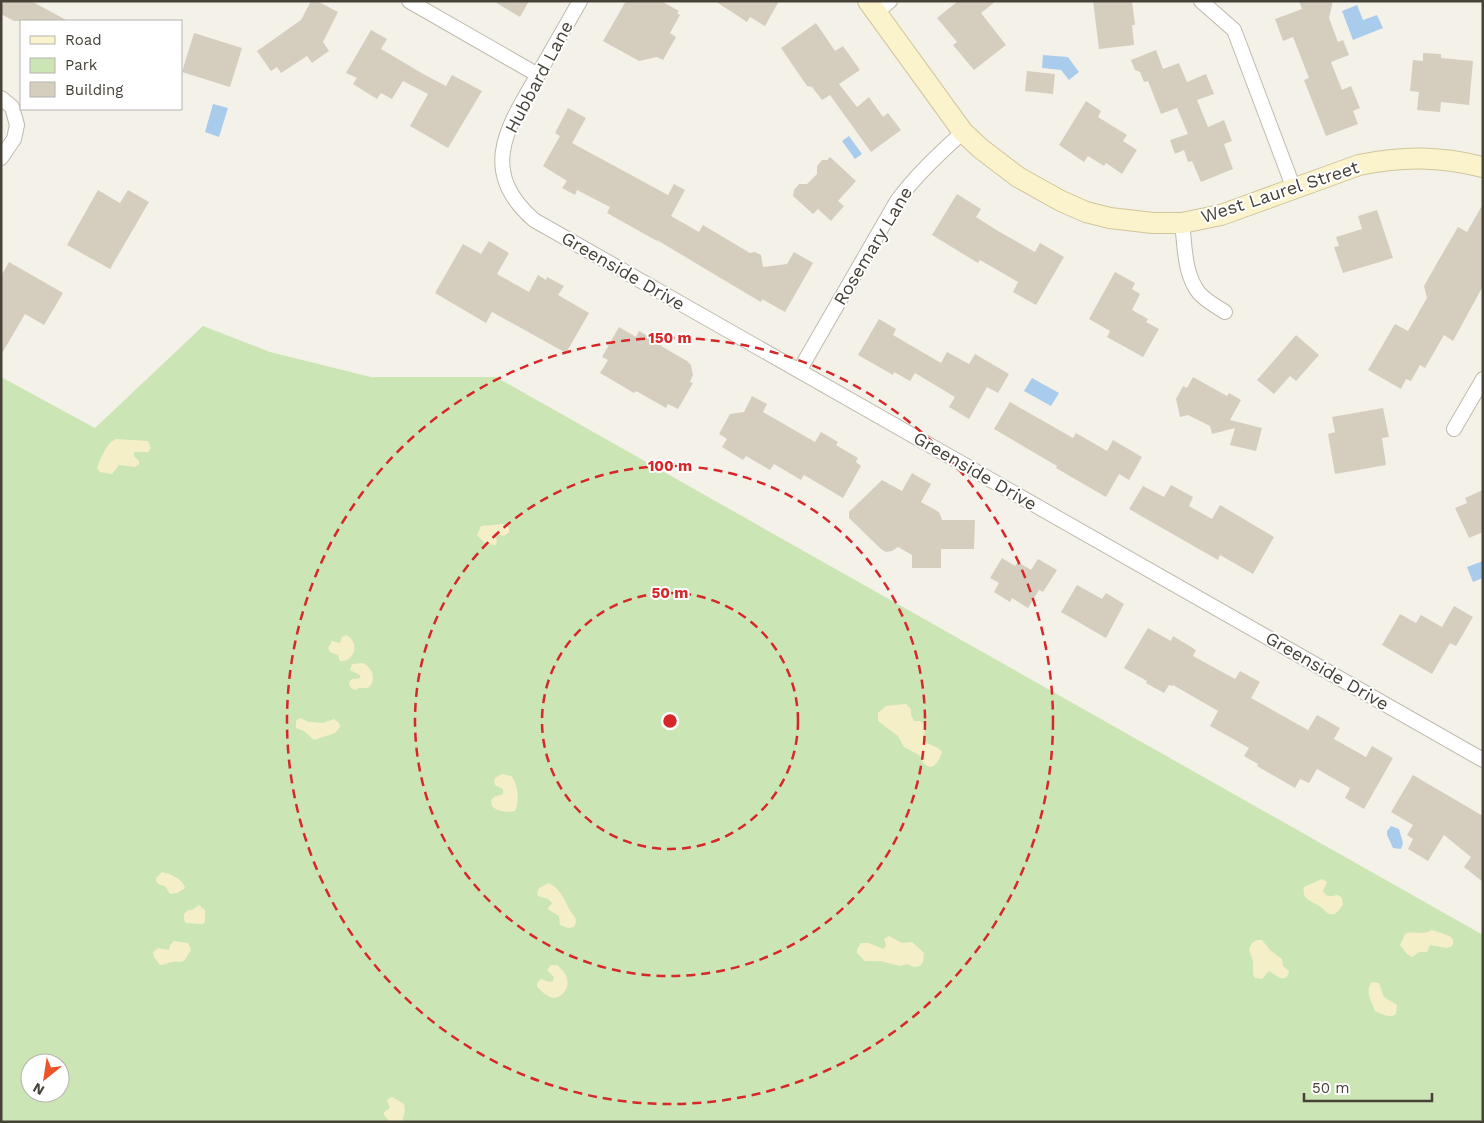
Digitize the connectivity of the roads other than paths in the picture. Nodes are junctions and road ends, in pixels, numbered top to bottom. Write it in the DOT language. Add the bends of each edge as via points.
graph roads {
  1 [pos="409,1"];
  2 [pos="580,1"];
  3 [pos="1201,1"];
  4 [pos="878,5"];
  5 [pos="538,75"];
  6 [pos="1,98"];
  7 [pos="963,132"];
  8 [pos="503,154"];
  9 [pos="1,158"];
  10 [pos="1483,167"];
  11 [pos="1294,189"];
  12 [pos="1182,223"];
  13 [pos="1225,312"];
  14 [pos="800,372"];
  15 [pos="1483,379"];
  16 [pos="1454,429"];
  17 [pos="1483,760"];
  1 -- 5 [label="street"];
  2 -- 5 [label="street, Hubbard Lane"];
  3 -- 11 [label="street" via="1234,30"];
  4 -- 7 [label="street, West Laurel Street"];
  5 -- 8 [label="street, Hubbard Lane" via="507,133"];
  6 -- 9 [label="street" via="12,106 17,124 14,139"];
  7 -- 12 [label="street, West Laurel Street" via="1018,177 1086,212 1153,223"];
  7 -- 14 [label="street, Rosemary Lane" via="923,169 897,201"];
  8 -- 14 [label="street, Greenside Drive" via="503,170 511,192 534,220"];
  10 -- 11 [label="street, West Laurel Street" via="1436,158 1382,160"];
  11 -- 12 [label="street, West Laurel Street" via="1221,215"];
  12 -- 13 [label="street" via="1194,284 1210,303"];
  14 -- 17 [label="street, Greenside Drive"];
  15 -- 16 [label="street"];
}
